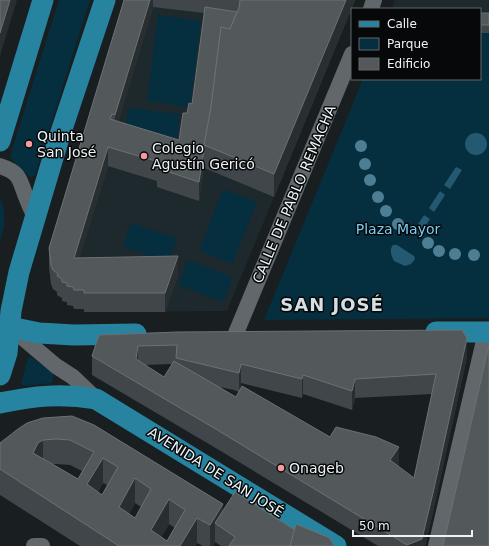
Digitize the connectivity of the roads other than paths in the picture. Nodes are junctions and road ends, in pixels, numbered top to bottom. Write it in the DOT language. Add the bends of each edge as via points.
graph roads {
  1 [pos="43,0"];
  2 [pos="105,0"];
  3 [pos="351,56"];
  4 [pos="0,141"];
  5 [pos="0,166"];
  6 [pos="35,217"];
  7 [pos="5,322"];
  8 [pos="487,332"];
  9 [pos="228,333"];
  10 [pos="414,333"];
  11 [pos="158,334"];
  12 [pos="258,334"];
  13 [pos="0,375"];
  14 [pos="96,399"];
  15 [pos="0,403"];
  16 [pos="34,546"];
  17 [pos="42,546"];
  18 [pos="336,546"];
  19 [pos="436,546"];
  1 -- 4 [label="main road"];
  2 -- 6 [label="main road"];
  3 -- 9 [label="street, CALLE DE PABLO REMACHA"];
  5 -- 6 [label="street" via="11,170 18,177"];
  6 -- 7 [label="main road"];
  7 -- 11 [label="main road" via="39,332 74,335"];
  7 -- 13 [label="main road" via="8,353"];
  7 -- 14 [label="street, AVENIDA DE SAN JOSÉ"];
  8 -- 10 [label="main road"];
  8 -- 19 [label="street"];
  9 -- 12 [label="main road"];
  14 -- 15 [label="main road, AVENIDA DE SAN JOSÉ" via="47,395"];
  14 -- 18 [label="main road, AVENIDA DE SAN JOSÉ"];
  16 -- 17 [label="street"];
}
